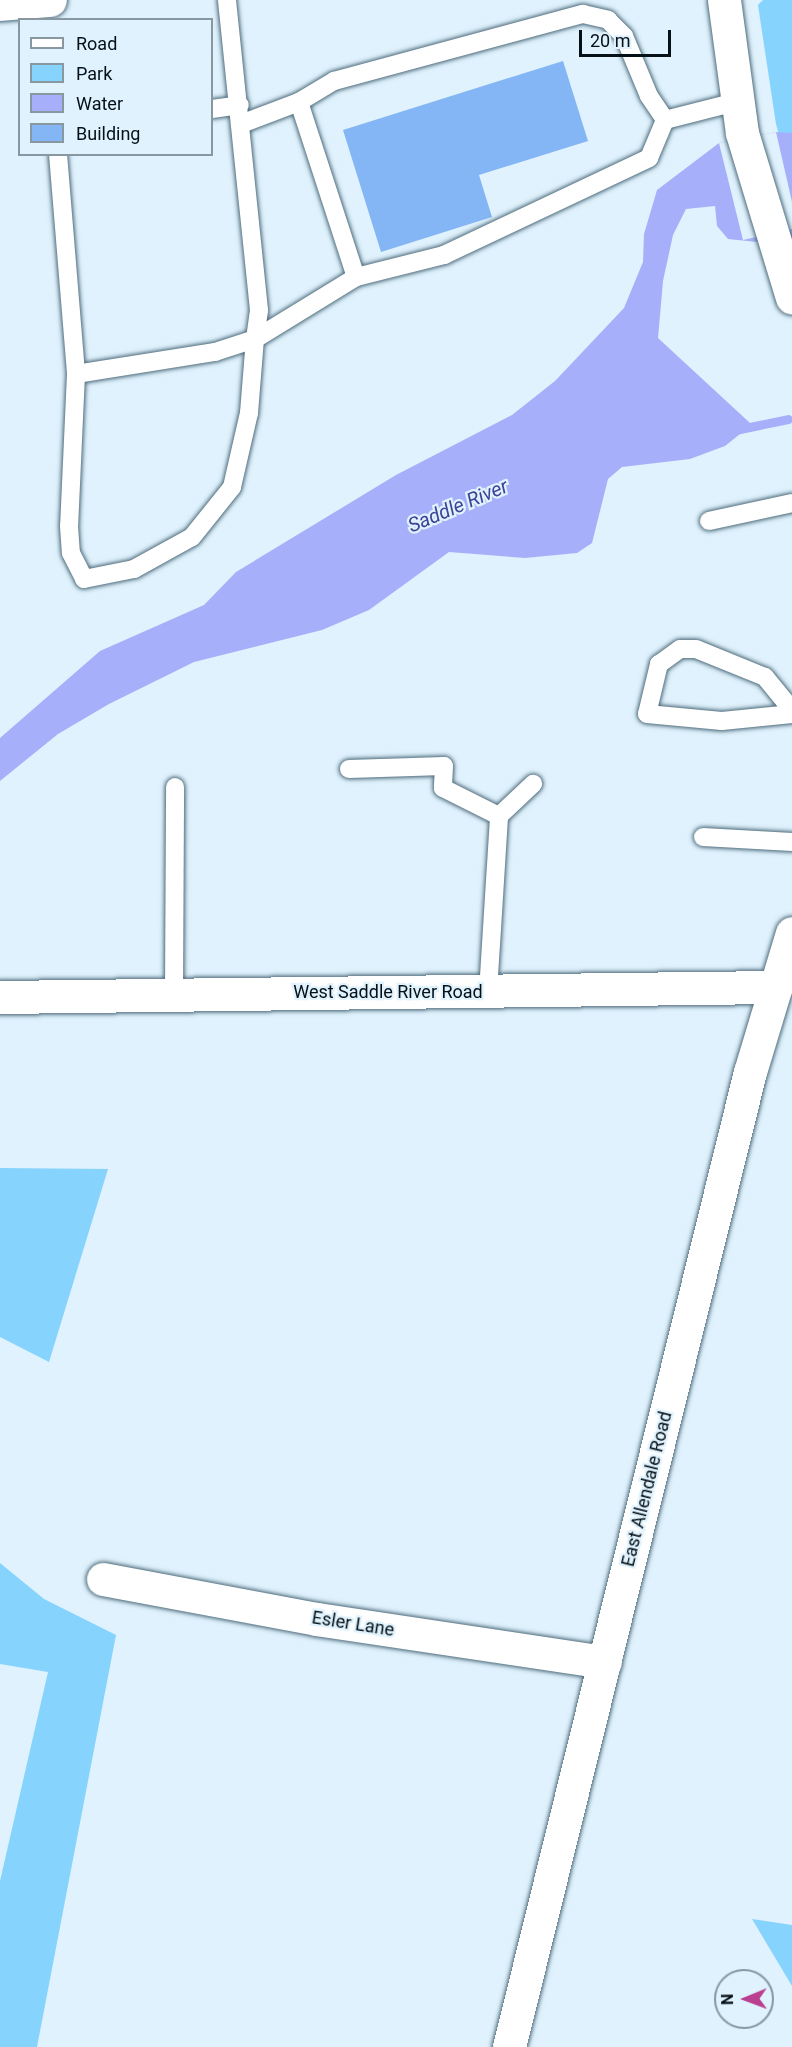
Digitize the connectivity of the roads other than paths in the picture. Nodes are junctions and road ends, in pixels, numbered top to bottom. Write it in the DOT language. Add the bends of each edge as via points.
graph roads {
  1 [pos="228,0"];
  2 [pos="724,0"];
  3 [pos="0,4"];
  4 [pos="44,7"];
  5 [pos="299,102"];
  6 [pos="240,105"];
  7 [pos="213,109"];
  8 [pos="739,118"];
  9 [pos="665,120"];
  10 [pos="241,124"];
  11 [pos="58,156"];
  12 [pos="356,278"];
  13 [pos="792,298"];
  14 [pos="255,339"];
  15 [pos="76,374"];
  16 [pos="792,503"];
  17 [pos="709,521"];
  18 [pos="792,712"];
  19 [pos="349,769"];
  20 [pos="533,784"];
  21 [pos="175,787"];
  22 [pos="499,816"];
  23 [pos="703,837"];
  24 [pos="792,842"];
  25 [pos="792,933"];
  26 [pos="776,987"];
  27 [pos="488,992"];
  28 [pos="174,994"];
  29 [pos="0,997"];
  30 [pos="103,1579"];
  31 [pos="605,1662"];
  32 [pos="509,2047"];
  1 -- 6 [label="lane"];
  2 -- 8 [label="main road"];
  3 -- 4 [label="main road"];
  5 -- 9 [label="lane" via="334,81 583,14 608,20 624,36 649,96"];
  5 -- 10 [label="lane"];
  5 -- 12 [label="lane"];
  6 -- 7 [label="lane"];
  6 -- 10 [label="lane"];
  8 -- 9 [label="lane"];
  8 -- 13 [label="main road"];
  9 -- 12 [label="lane" via="649,158 444,255"];
  10 -- 14 [label="lane" via="259,310"];
  11 -- 15 [label="lane"];
  12 -- 14 [label="lane"];
  14 -- 15 [label="lane" via="215,351"];
  14 -- 15 [label="lane" via="249,413 232,487 192,537 134,569 84,579 71,553 69,526"];
  16 -- 17 [label="lane"];
  18 -- 18 [label="lane" via="765,677 696,649 680,649 659,664 647,714 722,721"];
  19 -- 22 [label="lane" via="444,766 443,788"];
  20 -- 22 [label="lane"];
  21 -- 28 [label="lane"];
  22 -- 27 [label="lane"];
  23 -- 24 [label="lane"];
  25 -- 26 [label="main road, East Allendale Road"];
  26 -- 27 [label="main road, West Saddle River Road"];
  26 -- 31 [label="main road, East Allendale Road" via="750,1072"];
  27 -- 28 [label="main road, West Saddle River Road"];
  28 -- 29 [label="main road, West Saddle River Road"];
  30 -- 31 [label="main road, Esler Lane" via="317,1619"];
  31 -- 32 [label="main road, East Allendale Road"];
}
